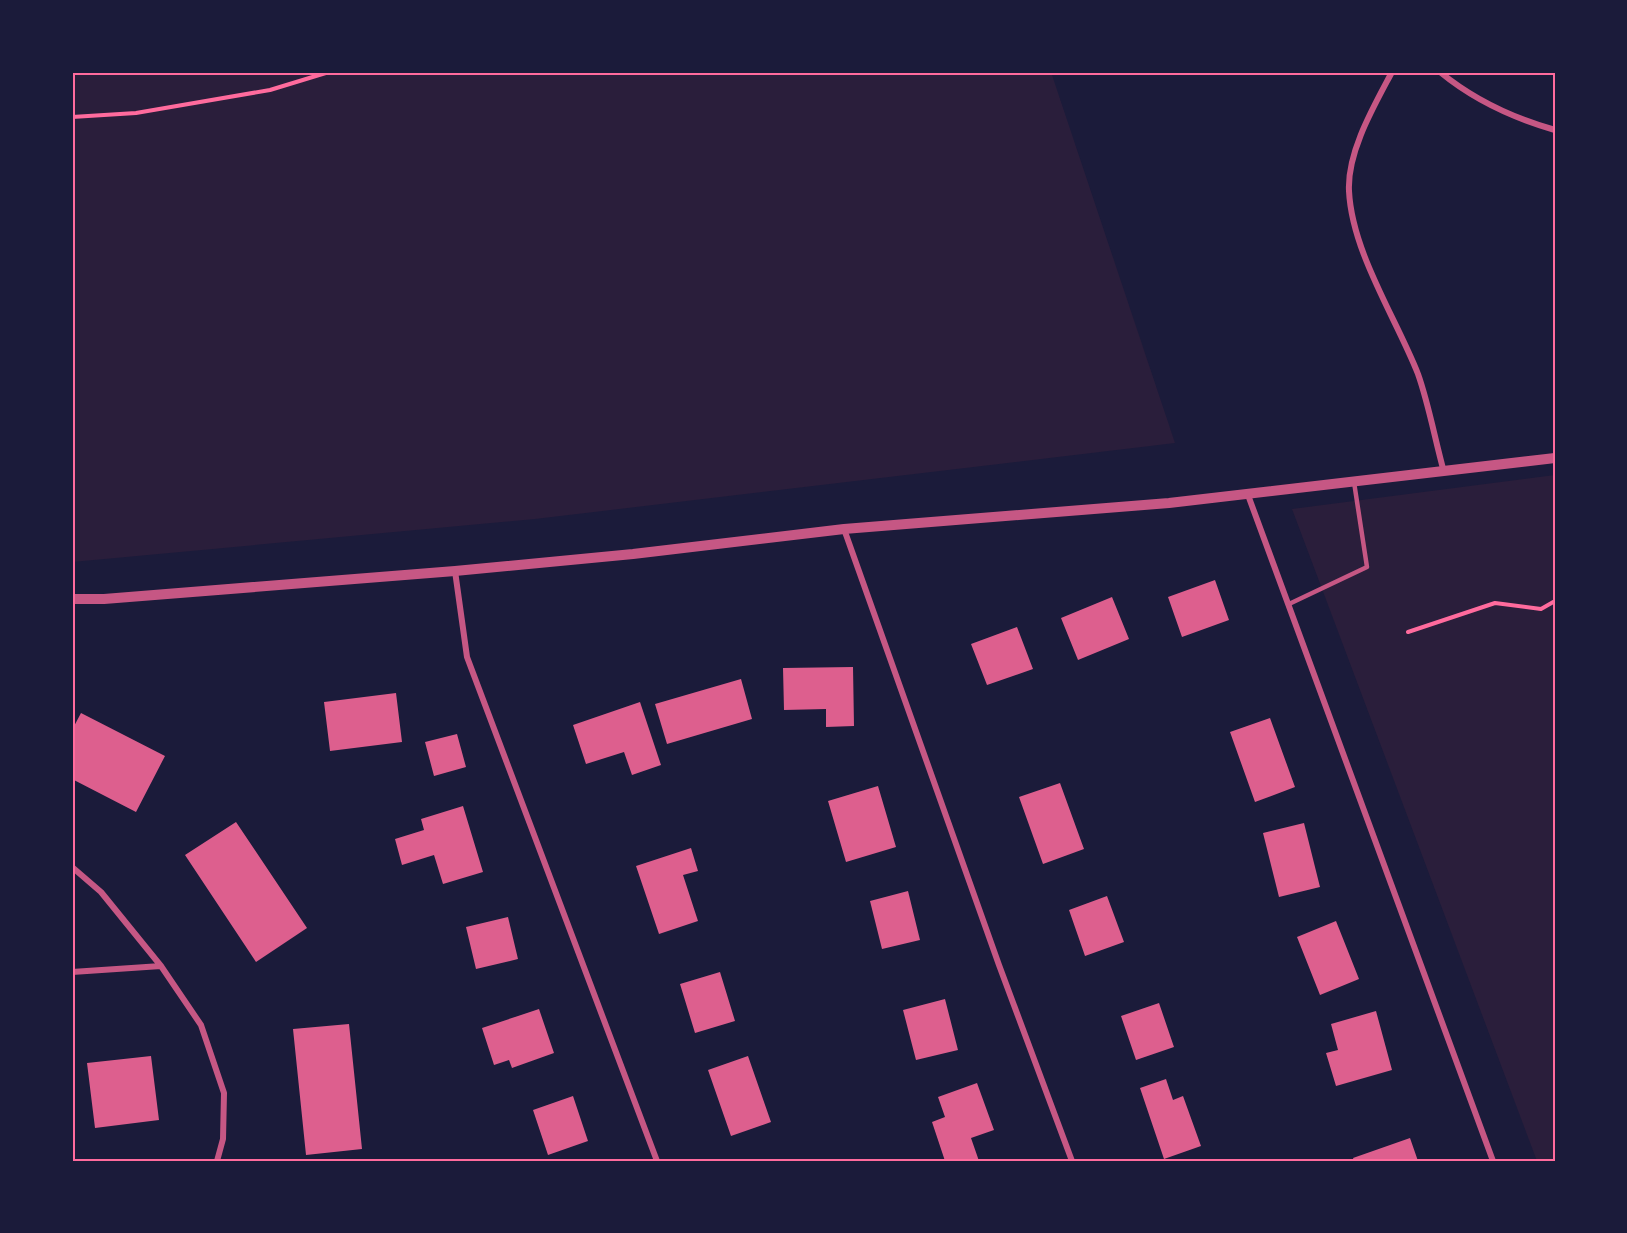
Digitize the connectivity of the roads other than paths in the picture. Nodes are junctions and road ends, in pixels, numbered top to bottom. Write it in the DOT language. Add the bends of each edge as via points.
graph roads {
  1 [pos="1392,72"];
  2 [pos="1440,72"];
  3 [pos="1555,130"];
  4 [pos="1555,458"];
  5 [pos="1443,472"];
  6 [pos="1354,482"];
  7 [pos="1248,495"];
  8 [pos="844,529"];
  9 [pos="455,571"];
  10 [pos="72,599"];
  11 [pos="1289,604"];
  12 [pos="72,867"];
  13 [pos="161,966"];
  14 [pos="72,972"];
  15 [pos="217,1161"];
  16 [pos="657,1161"];
  17 [pos="1072,1161"];
  18 [pos="1493,1161"];
  1 -- 5 [label="street" via="1354,157 1349,190 1356,235 1418,376"];
  2 -- 3 [label="street" via="1460,88 1522,120"];
  4 -- 5 [label="street"];
  5 -- 6 [label="street"];
  6 -- 7 [label="street"];
  6 -- 11 [label="lane" via="1367,567"];
  7 -- 8 [label="street"];
  7 -- 11 [label="street"];
  8 -- 9 [label="street"];
  8 -- 17 [label="street"];
  9 -- 10 [label="street"];
  9 -- 16 [label="street" via="467,657"];
  11 -- 18 [label="street"];
  12 -- 13 [label="street" via="101,892"];
  13 -- 14 [label="street"];
  13 -- 15 [label="street" via="201,1025 224,1093 224,1139"];
}
